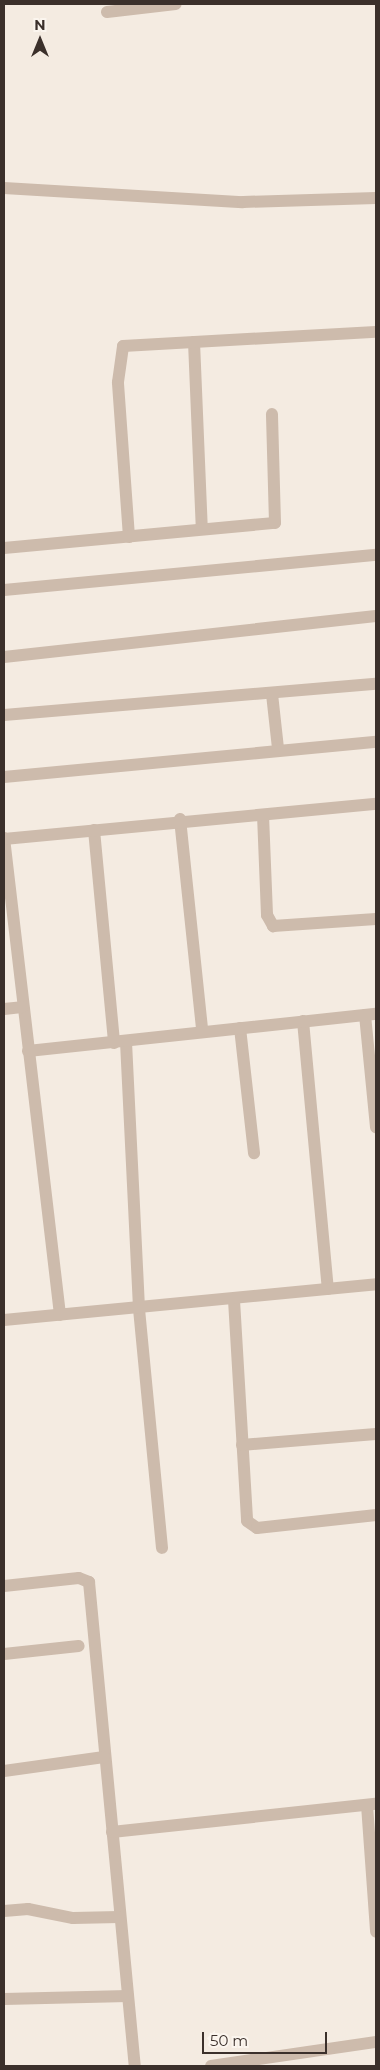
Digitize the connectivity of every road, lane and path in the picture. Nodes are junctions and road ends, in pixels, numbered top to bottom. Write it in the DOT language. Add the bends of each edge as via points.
graph roads {
  1 [pos="176,4"];
  2 [pos="107,12"];
  3 [pos="4,188"];
  4 [pos="376,198"];
  5 [pos="376,332"];
  6 [pos="194,342"];
  7 [pos="272,414"];
  8 [pos="202,530"];
  9 [pos="129,537"];
  10 [pos="4,548"];
  11 [pos="376,556"];
  12 [pos="4,590"];
  13 [pos="376,616"];
  14 [pos="4,657"];
  15 [pos="376,684"];
  16 [pos="272,694"];
  17 [pos="4,715"];
  18 [pos="376,742"];
  19 [pos="278,748"];
  20 [pos="4,777"];
  21 [pos="376,804"];
  22 [pos="262,815"];
  23 [pos="180,820"];
  24 [pos="94,830"];
  25 [pos="4,839"];
  26 [pos="376,919"];
  27 [pos="8,928"];
  28 [pos="22,1006"];
  29 [pos="4,1009"];
  30 [pos="370,1014"];
  31 [pos="303,1021"];
  32 [pos="240,1028"];
  33 [pos="202,1030"];
  34 [pos="120,1043"];
  35 [pos="28,1051"];
  36 [pos="376,1127"];
  37 [pos="254,1153"];
  38 [pos="376,1284"];
  39 [pos="328,1289"];
  40 [pos="234,1300"];
  41 [pos="139,1309"];
  42 [pos="60,1315"];
  43 [pos="4,1320"];
  44 [pos="376,1434"];
  45 [pos="242,1445"];
  46 [pos="376,1515"];
  47 [pos="162,1548"];
  48 [pos="4,1586"];
  49 [pos="79,1646"];
  50 [pos="4,1654"];
  51 [pos="104,1757"];
  52 [pos="4,1771"];
  53 [pos="372,1804"];
  54 [pos="112,1832"];
  55 [pos="373,1887"];
  56 [pos="4,1911"];
  57 [pos="119,1917"];
  58 [pos="376,1932"];
  59 [pos="128,1996"];
  60 [pos="4,1999"];
  61 [pos="376,2042"];
  62 [pos="257,2064"];
  63 [pos="135,2066"];
  64 [pos="211,2066"];
  1 -- 2 [label="street"];
  3 -- 4 [label="street" via="243,202"];
  5 -- 6 [label="street"];
  6 -- 8 [label="street"];
  6 -- 9 [label="street" via="128,344 119,351"];
  7 -- 8 [label="street" via="275,523"];
  8 -- 9 [label="street"];
  9 -- 10 [label="street"];
  11 -- 12 [label="street"];
  13 -- 14 [label="street"];
  15 -- 16 [label="street"];
  16 -- 17 [label="street"];
  16 -- 19 [label="street"];
  18 -- 19 [label="street"];
  19 -- 20 [label="street"];
  21 -- 22 [label="street"];
  22 -- 23 [label="street"];
  22 -- 26 [label="street" via="267,915 273,926"];
  23 -- 24 [label="street"];
  23 -- 33 [label="street"];
  24 -- 25 [label="street"];
  24 -- 34 [label="street"];
  25 -- 27 [label="street"];
  27 -- 28 [label="street"];
  28 -- 29 [label="street"];
  28 -- 35 [label="street"];
  30 -- 31 [label="street"];
  30 -- 36 [label="street"];
  31 -- 32 [label="street"];
  31 -- 39 [label="street"];
  32 -- 33 [label="street"];
  32 -- 37 [label="street"];
  33 -- 34 [label="street"];
  34 -- 35 [label="street"];
  34 -- 41 [label="street"];
  35 -- 42 [label="street"];
  38 -- 39 [label="street"];
  39 -- 40 [label="street"];
  40 -- 41 [label="street"];
  40 -- 45 [label="street"];
  41 -- 42 [label="street"];
  41 -- 47 [label="street"];
  42 -- 43 [label="street"];
  44 -- 45 [label="street"];
  45 -- 46 [label="street" via="245,1511 247,1521 257,1528"];
  48 -- 51 [label="street" via="79,1578 90,1582"];
  49 -- 50 [label="street"];
  51 -- 52 [label="street"];
  51 -- 54 [label="street"];
  53 -- 54 [label="street"];
  53 -- 55 [label="street"];
  54 -- 57 [label="street"];
  55 -- 58 [label="street"];
  56 -- 57 [label="street" via="36,1909 73,1918"];
  57 -- 59 [label="street"];
  59 -- 60 [label="street"];
  59 -- 63 [label="street"];
  61 -- 62 [label="street"];
  62 -- 64 [label="street"];
}
